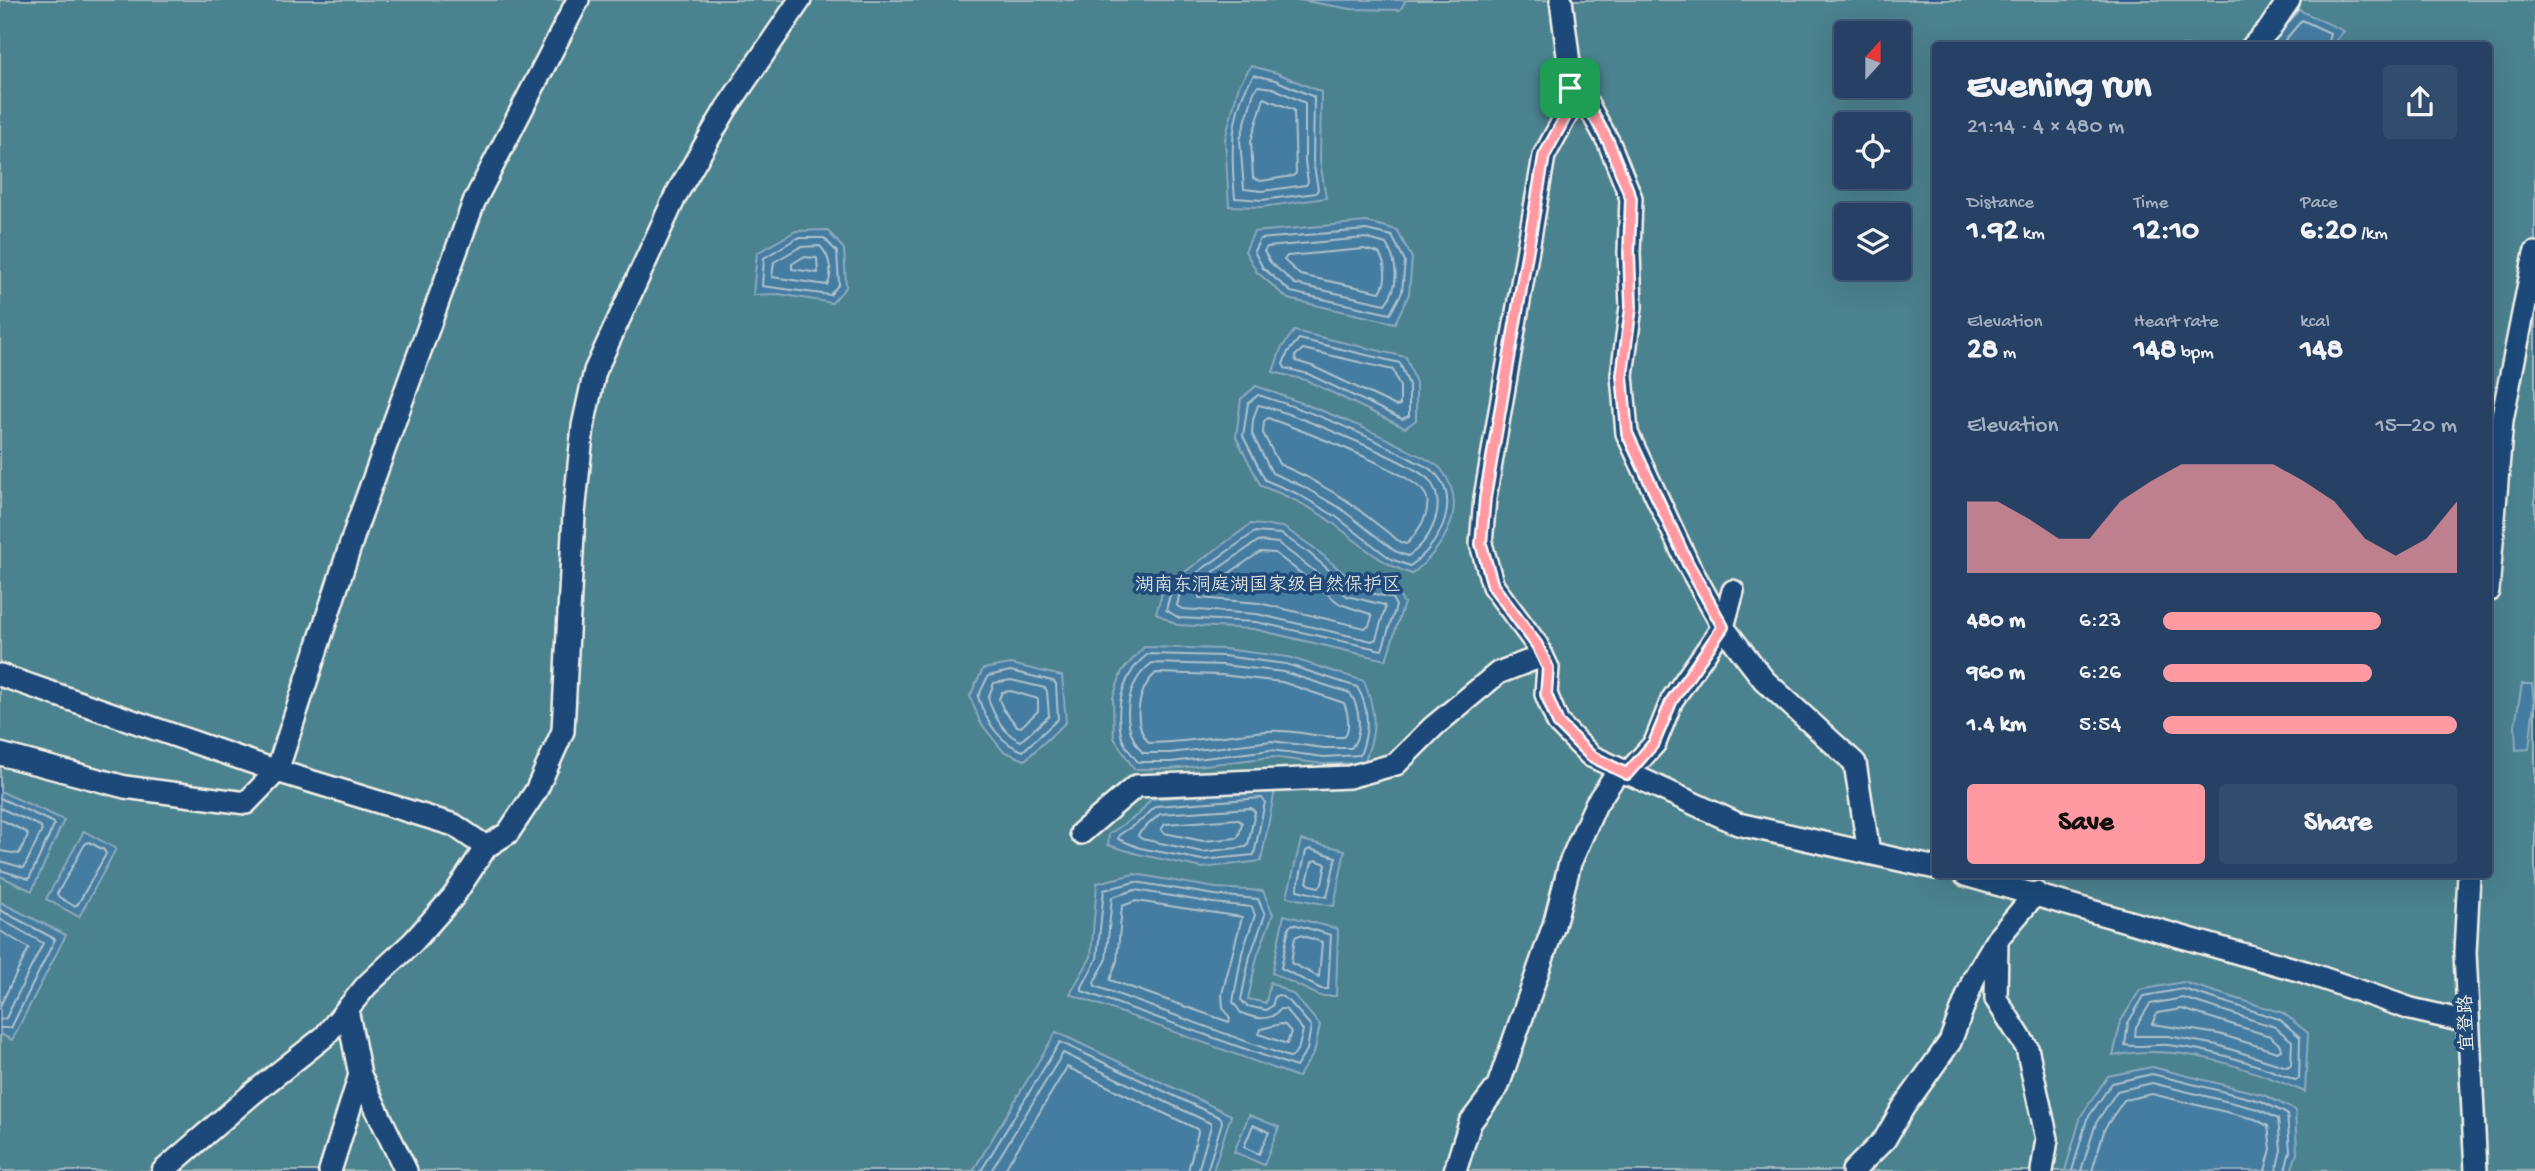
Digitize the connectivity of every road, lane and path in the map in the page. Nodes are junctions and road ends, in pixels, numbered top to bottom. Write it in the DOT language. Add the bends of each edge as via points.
graph roads {
  1 [pos="578,0"];
  2 [pos="800,0"];
  3 [pos="1561,0"];
  4 [pos="2289,0"];
  5 [pos="2257,42"];
  6 [pos="1570,88"];
  7 [pos="2535,253"];
  8 [pos="2492,542"];
  9 [pos="1734,591"];
  10 [pos="1723,627"];
  11 [pos="1542,656"];
  12 [pos="0,675"];
  13 [pos="0,754"];
  14 [pos="277,771"];
  15 [pos="1623,772"];
  16 [pos="1081,833"];
  17 [pos="486,847"];
  18 [pos="1869,853"];
  19 [pos="1932,867"];
  20 [pos="1976,878"];
  21 [pos="2469,878"];
  22 [pos="2036,894"];
  23 [pos="1997,939"];
  24 [pos="347,1009"];
  25 [pos="2468,1022"];
  26 [pos="360,1075"];
  27 [pos="163,1171"];
  28 [pos="330,1171"];
  29 [pos="406,1171"];
  30 [pos="1455,1171"];
  31 [pos="1853,1171"];
  32 [pos="2042,1171"];
  33 [pos="2476,1171"];
  1 -- 14 [label="street" via="474,202 358,522"];
  2 -- 17 [label="street" via="726,109 676,195 595,371 583,426 574,514 563,731 536,791 508,833"];
  3 -- 6 [label="street"];
  4 -- 5 [label="street"];
  6 -- 10 [label="street" via="1588,105 1631,198 1631,307 1622,375 1627,433"];
  6 -- 11 [label="street" via="1569,110 1544,156 1481,544 1493,586"];
  7 -- 8 [label="street" via="2502,420"];
  9 -- 10 [label="street"];
  10 -- 15 [label="street" via="1672,700 1654,743"];
  10 -- 18 [label="street" via="1764,680 1855,763"];
  11 -- 15 [label="street" via="1548,668 1546,694 1558,723 1591,756"];
  11 -- 16 [label="street" via="1498,673 1396,764 1349,777 1136,786"];
  12 -- 14 [label="street"];
  13 -- 14 [label="street" via="125,787 246,803"];
  14 -- 17 [label="street" via="454,825"];
  15 -- 18 [label="street" via="1738,824"];
  15 -- 30 [label="street" via="1596,804 1570,863 1554,925 1498,1086 1469,1123"];
  17 -- 24 [label="street" via="453,897"];
  18 -- 19 [label="street"];
  20 -- 22 [label="street"];
  21 -- 25 [label="street, 宜登路"];
  22 -- 23 [label="street"];
  22 -- 25 [label="street"];
  23 -- 31 [label="street" via="1974,978 1950,1042 1885,1139"];
  23 -- 32 [label="street" via="1996,999 2027,1048 2047,1139"];
  24 -- 26 [label="street"];
  24 -- 27 [label="street" via="324,1037"];
  25 -- 33 [label="street, 宜登路"];
  26 -- 28 [label="street"];
  26 -- 29 [label="street"];
}
